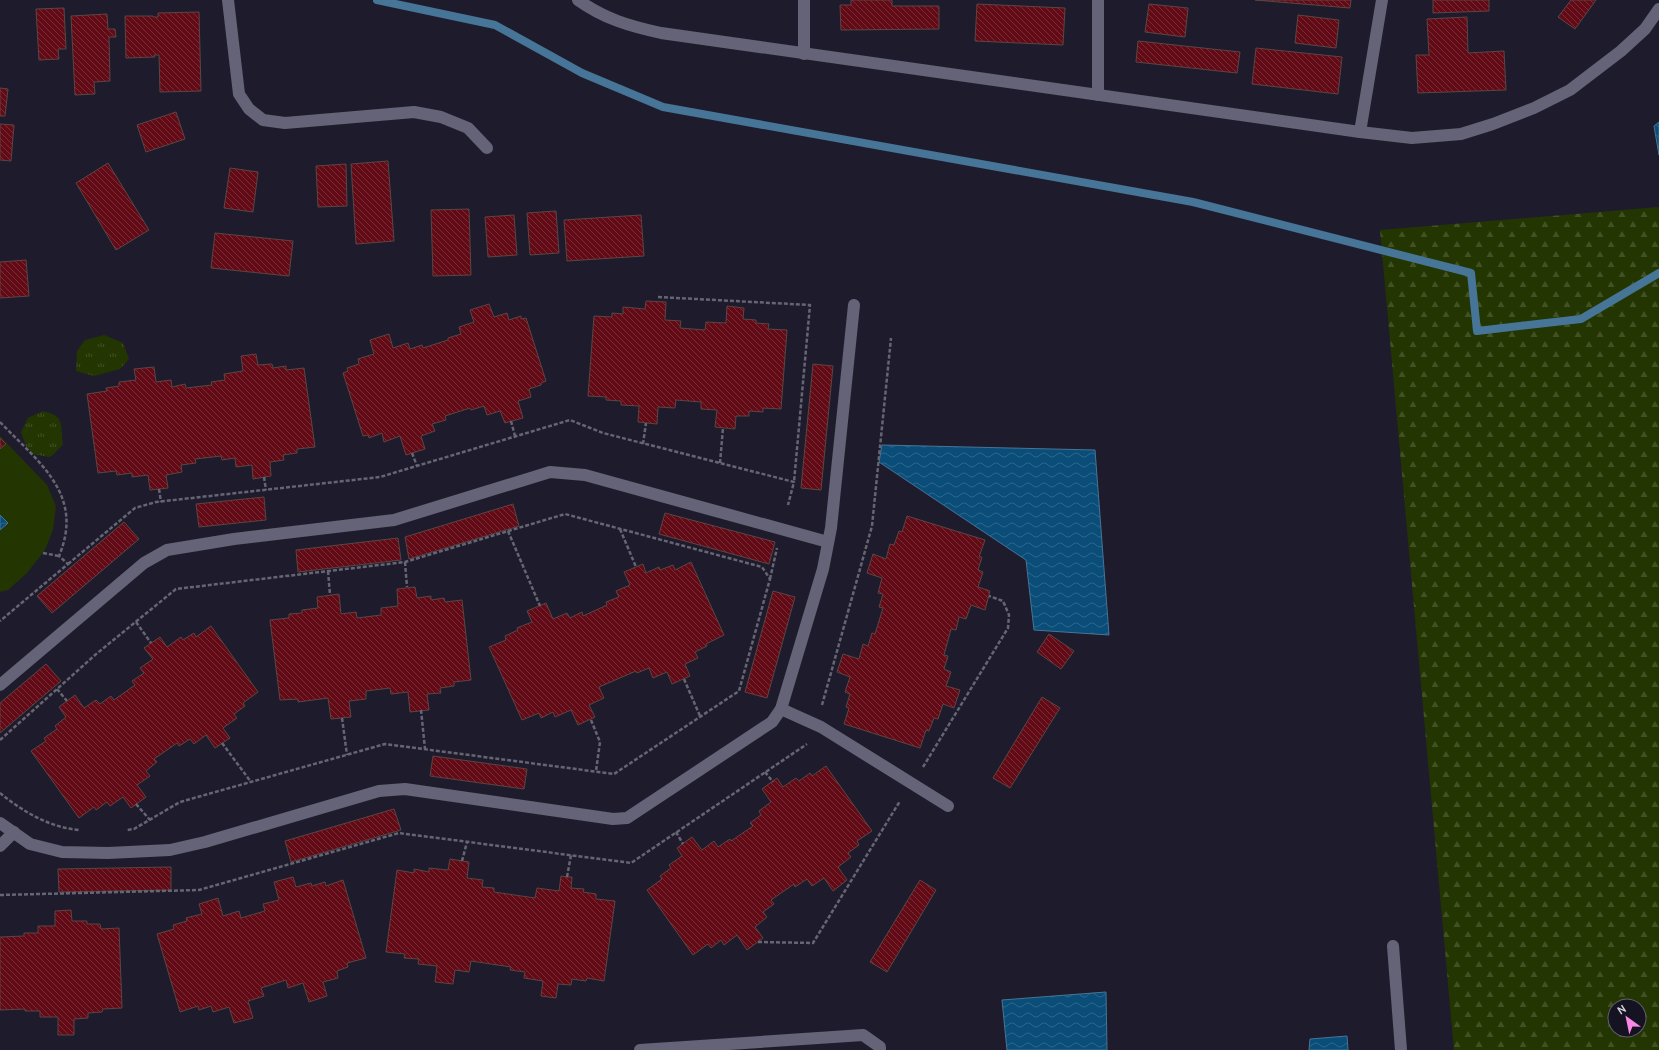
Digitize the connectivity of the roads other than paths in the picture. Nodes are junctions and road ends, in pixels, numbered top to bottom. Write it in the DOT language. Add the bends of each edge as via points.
graph roads {
  1 [pos="228,0"];
  2 [pos="578,0"];
  3 [pos="804,0"];
  4 [pos="1098,0"];
  5 [pos="1382,0"];
  6 [pos="1659,9"];
  7 [pos="804,54"];
  8 [pos="1098,95"];
  9 [pos="1360,132"];
  10 [pos="487,148"];
  11 [pos="854,305"];
  12 [pos="828,542"];
  13 [pos="0,685"];
  14 [pos="781,709"];
  15 [pos="948,806"];
  16 [pos="0,823"];
  17 [pos="14,832"];
  18 [pos="0,846"];
  19 [pos="1393,946"];
  20 [pos="640,1050"];
  21 [pos="880,1050"];
  22 [pos="1401,1050"];
  1 -- 10 [label="street" via="239,94 249,109 263,120 285,122 414,112 441,117 468,128"];
  2 -- 7 [label="street" via="594,11 627,26"];
  3 -- 7 [label="street"];
  4 -- 8 [label="street"];
  5 -- 9 [label="street"];
  6 -- 9 [label="street" via="1645,29 1621,51 1570,90 1534,108 1461,134 1412,138"];
  7 -- 8 [label="street"];
  8 -- 9 [label="street"];
  11 -- 12 [label="street"];
  12 -- 13 [label="street" via="586,475 550,472 394,520 234,539 167,550 144,562"];
  12 -- 14 [label="street" via="823,569"];
  14 -- 15 [label="street" via="821,727"];
  14 -- 17 [label="street" via="772,722 628,818 613,820 405,789 379,791 170,850 62,852 30,844"];
  16 -- 17 [label="street"];
  17 -- 18 [label="street"];
  19 -- 22 [label="street"];
  20 -- 21 [label="street" via="863,1035 880,1047"];
}
